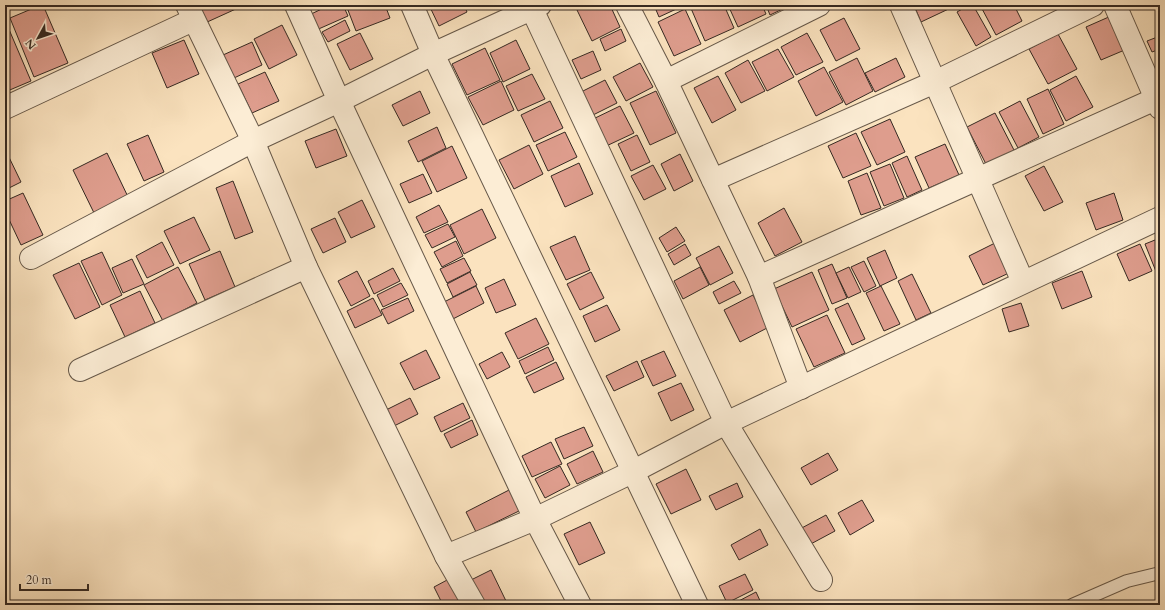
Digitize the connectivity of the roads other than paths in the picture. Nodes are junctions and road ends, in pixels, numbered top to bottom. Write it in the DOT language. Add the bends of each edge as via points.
graph roads {
  1 [pos="296,5"];
  2 [pos="412,5"];
  3 [pos="627,5"];
  4 [pos="819,5"];
  5 [pos="901,5"];
  6 [pos="1093,5"];
  7 [pos="1114,5"];
  8 [pos="534,6"];
  9 [pos="190,13"];
  10 [pos="433,54"];
  11 [pos="666,81"];
  12 [pos="935,82"];
  13 [pos="339,101"];
  14 [pos="1159,101"];
  15 [pos="5,108"];
  16 [pos="253,141"];
  17 [pos="978,179"];
  18 [pos="714,180"];
  19 [pos="1160,218"];
  20 [pos="31,258"];
  21 [pos="306,267"];
  22 [pos="760,277"];
  23 [pos="1023,282"];
  24 [pos="80,370"];
  25 [pos="800,388"];
  26 [pos="726,422"];
  27 [pos="632,472"];
  28 [pos="535,519"];
  29 [pos="446,556"];
  30 [pos="1160,573"];
  31 [pos="821,580"];
  32 [pos="474,605"];
  33 [pos="580,605"];
  34 [pos="697,605"];
  35 [pos="1072,605"];
  1 -- 13 [label="street"];
  2 -- 10 [label="street"];
  3 -- 11 [label="street"];
  4 -- 11 [label="street"];
  5 -- 12 [label="street"];
  6 -- 12 [label="street"];
  7 -- 14 [label="street"];
  8 -- 10 [label="street"];
  8 -- 26 [label="street"];
  9 -- 15 [label="street"];
  9 -- 16 [label="street"];
  10 -- 13 [label="street"];
  10 -- 27 [label="street"];
  11 -- 18 [label="street"];
  12 -- 17 [label="street"];
  12 -- 18 [label="street"];
  13 -- 16 [label="street"];
  13 -- 28 [label="street"];
  14 -- 17 [label="street"];
  16 -- 20 [label="street"];
  16 -- 21 [label="street"];
  17 -- 22 [label="street"];
  17 -- 23 [label="street"];
  18 -- 22 [label="street"];
  19 -- 23 [label="street"];
  21 -- 24 [label="street"];
  21 -- 29 [label="street"];
  22 -- 25 [label="street"];
  23 -- 25 [label="street"];
  25 -- 26 [label="street"];
  26 -- 27 [label="street"];
  26 -- 31 [label="street"];
  27 -- 28 [label="street"];
  27 -- 34 [label="street"];
  28 -- 29 [label="street"];
  28 -- 33 [label="street"];
  29 -- 32 [label="street"];
  30 -- 35 [label="lane" via="1127,581"];
}
